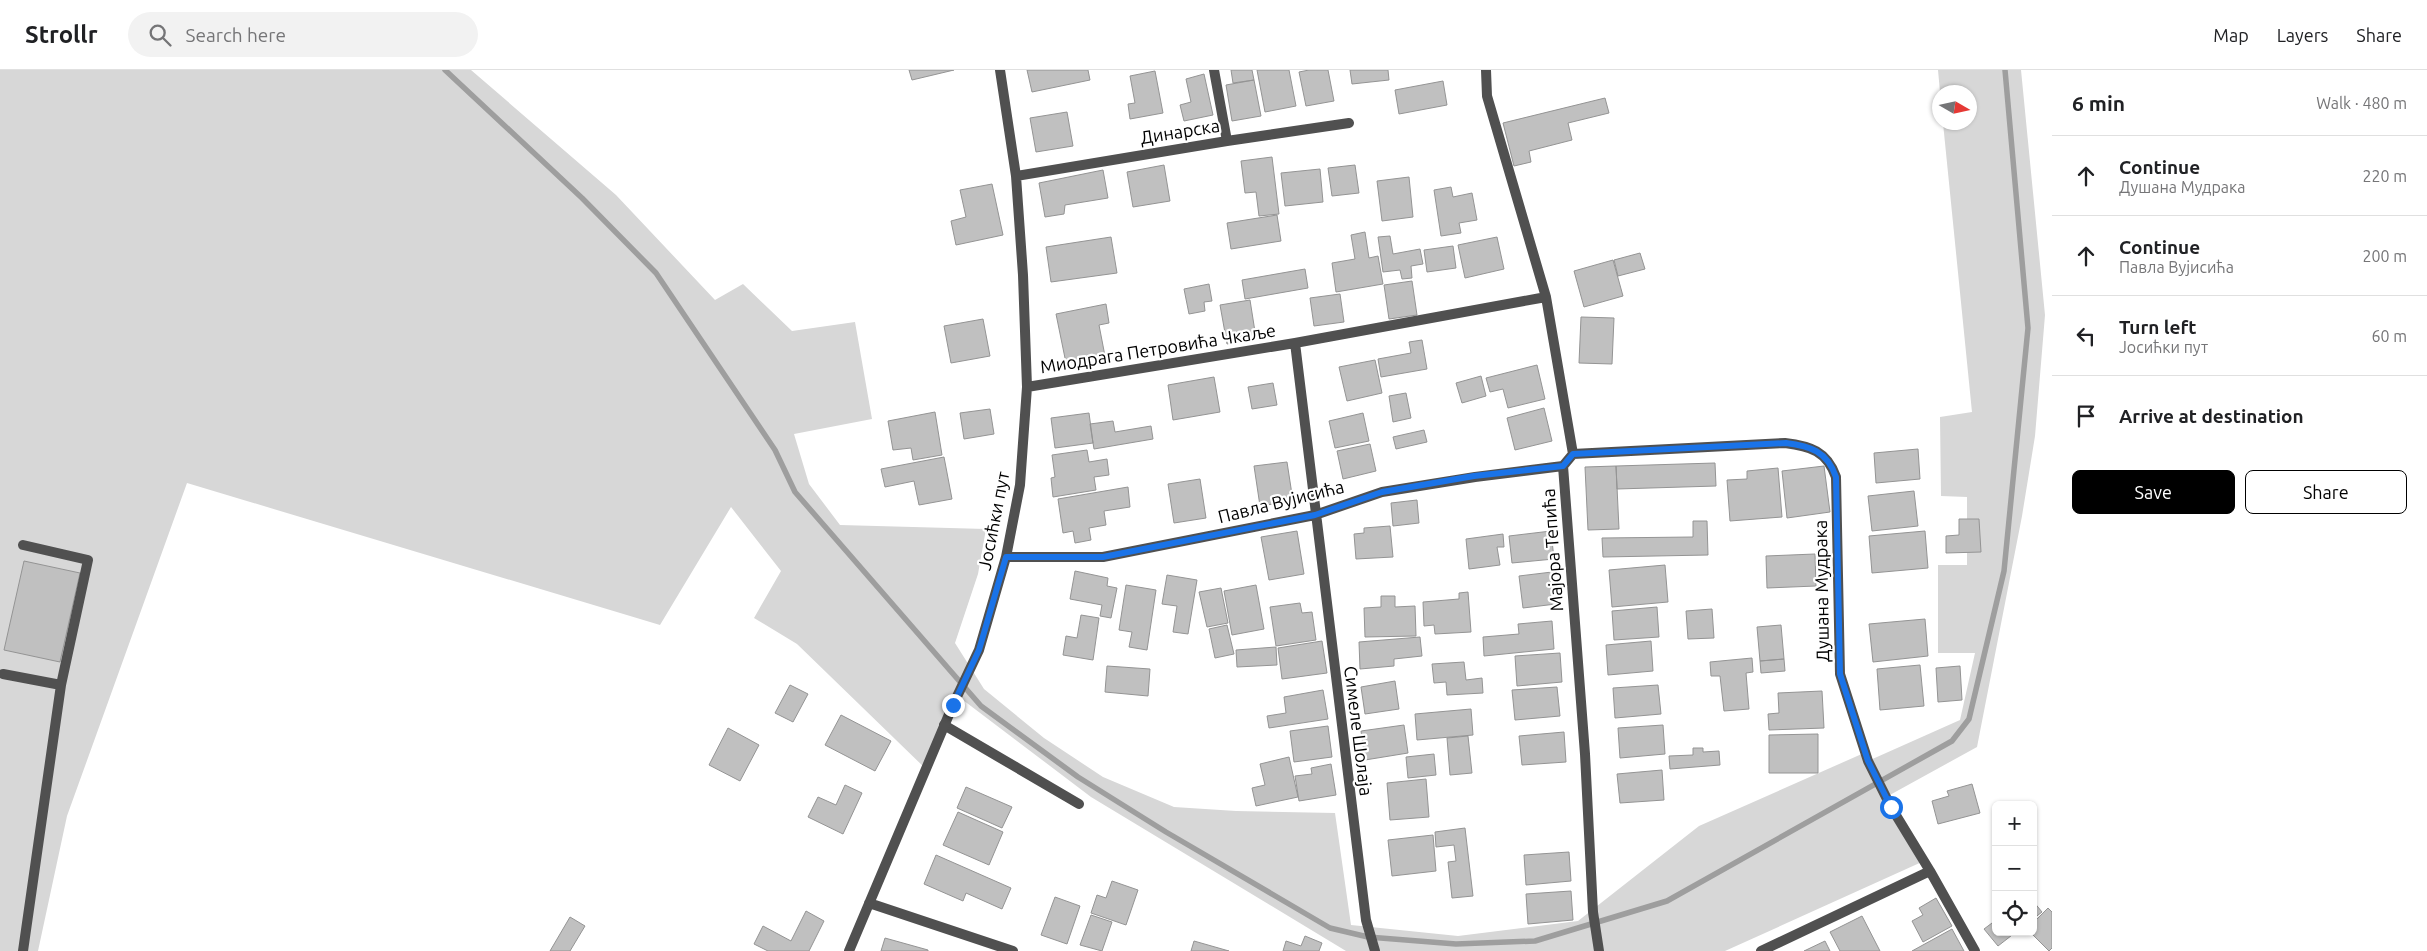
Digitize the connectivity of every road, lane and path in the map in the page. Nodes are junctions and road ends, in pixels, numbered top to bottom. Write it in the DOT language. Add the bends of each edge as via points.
graph roads {
  1 [pos="1000,70"];
  2 [pos="1214,70"];
  3 [pos="1486,70"];
  4 [pos="1349,123"];
  5 [pos="1227,141"];
  6 [pos="1016,176"];
  7 [pos="1546,297"];
  8 [pos="1295,342"];
  9 [pos="1027,387"];
  10 [pos="1573,454"];
  11 [pos="1563,466"];
  12 [pos="1315,515"];
  13 [pos="23,546"];
  14 [pos="1006,557"];
  15 [pos="3,674"];
  16 [pos="61,686"];
  17 [pos="944,725"];
  18 [pos="1079,804"];
  19 [pos="1930,871"];
  20 [pos="869,903"];
  21 [pos="23,951"];
  22 [pos="849,951"];
  23 [pos="1011,951"];
  24 [pos="1375,951"];
  25 [pos="1599,951"];
  26 [pos="1761,951"];
  27 [pos="1975,951"];
  1 -- 6 [label="street, Јосићки пут"];
  2 -- 5 [label="street"];
  3 -- 7 [label="street" via="1487,96"];
  4 -- 5 [label="street, Динарска"];
  5 -- 6 [label="street, Динарска"];
  6 -- 9 [label="street, Јосићки пут"];
  7 -- 8 [label="street, Миодрага Петровића Чкаље"];
  7 -- 10 [label="street"];
  8 -- 9 [label="street, Миодрага Петровића Чкаље"];
  8 -- 12 [label="street, Миодрага Петровића Чкаље"];
  9 -- 14 [label="street, Јосићки пут" via="1020,485"];
  10 -- 11 [label="street, Мајора Тепића"];
  10 -- 19 [label="street, Душана Мудрака" via="1786,443 1807,446 1823,453 1833,466 1836,477 1840,674 1868,761 1891,807"];
  11 -- 12 [label="street, Павла Вујисића" via="1474,476 1382,492"];
  11 -- 25 [label="street, Мајора Тепића" via="1585,754 1593,912"];
  12 -- 14 [label="street, Павла Вујисића" via="1103,557"];
  12 -- 24 [label="street, Симеле Шолаја" via="1366,920"];
  13 -- 16 [label="street" via="88,560"];
  14 -- 17 [label="street, Јосићки пут" via="979,650"];
  15 -- 16 [label="street"];
  16 -- 21 [label="street"];
  17 -- 18 [label="street"];
  17 -- 20 [label="street, Јосићки пут"];
  19 -- 26 [label="street"];
  19 -- 27 [label="street, Душана Мудрака"];
  20 -- 22 [label="street, Јосићки пут"];
  20 -- 23 [label="street"];
}
